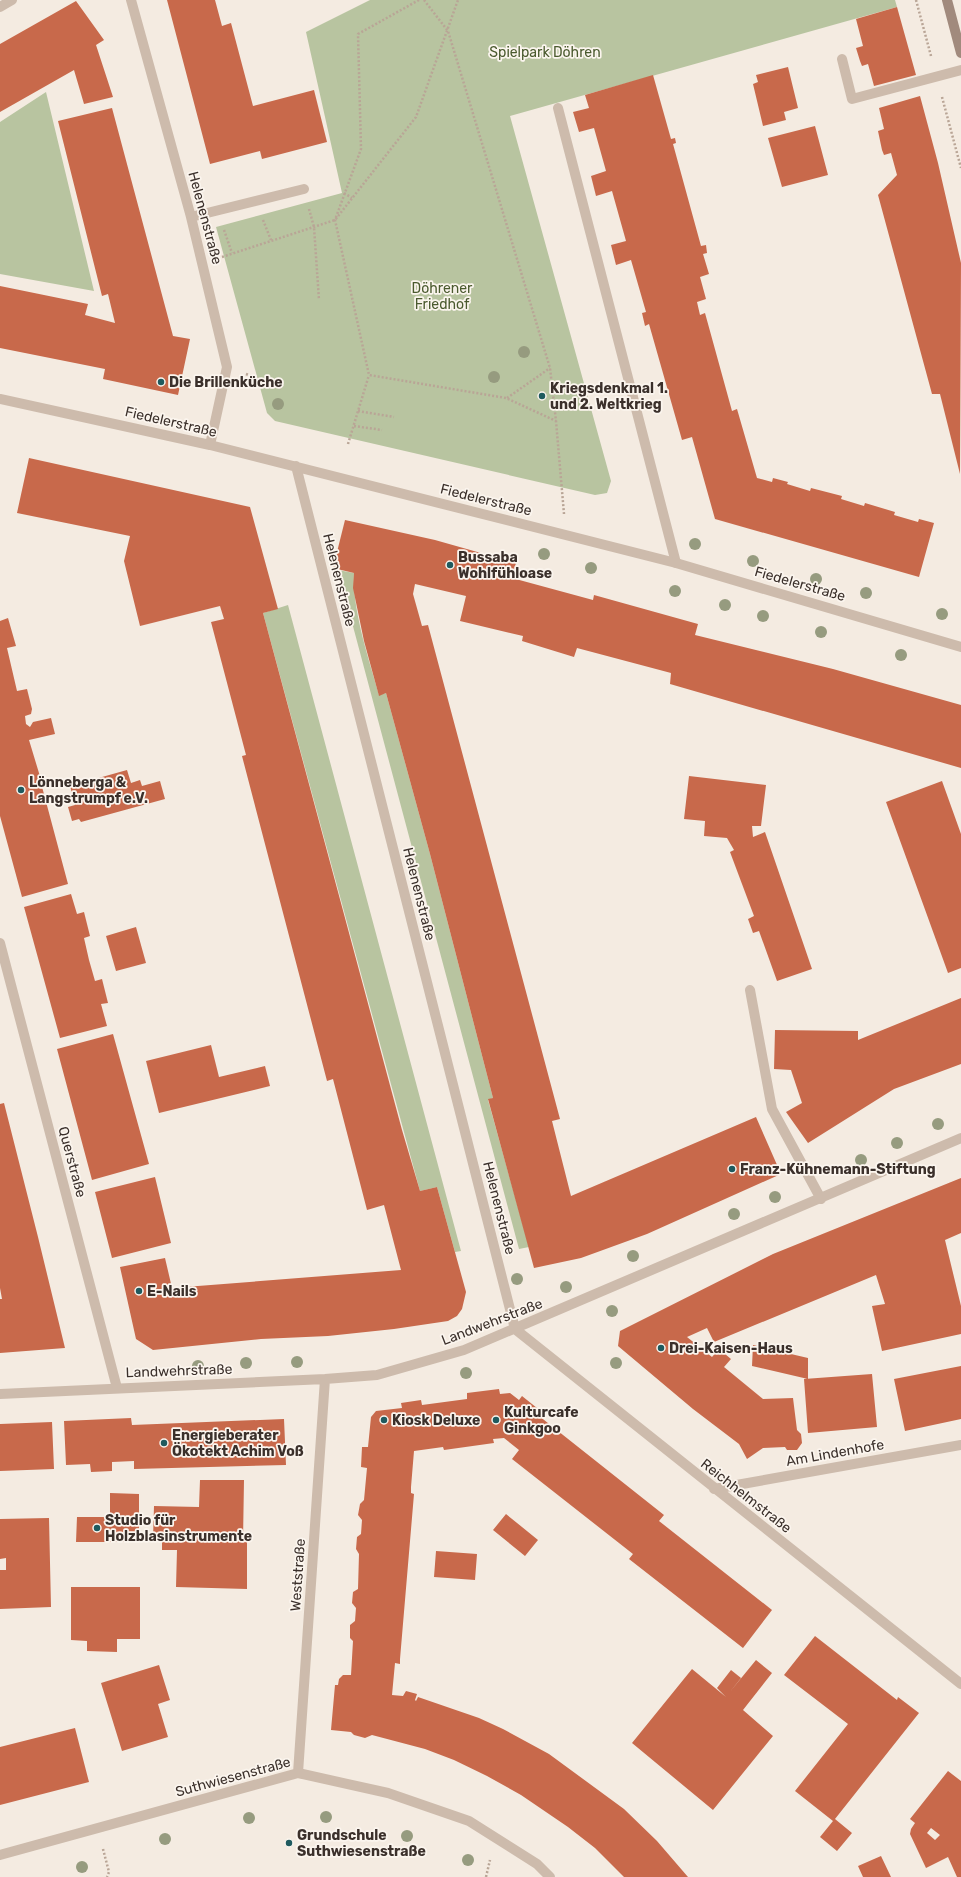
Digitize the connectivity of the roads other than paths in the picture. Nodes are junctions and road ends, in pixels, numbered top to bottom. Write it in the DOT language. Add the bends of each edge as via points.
graph roads {
  1 [pos="12,0"];
  2 [pos="131,0"];
  3 [pos="947,0"];
  4 [pos="0,7"];
  5 [pos="961,53"];
  6 [pos="842,59"];
  7 [pos="961,70"];
  8 [pos="558,108"];
  9 [pos="304,189"];
  10 [pos="191,218"];
  11 [pos="0,399"];
  12 [pos="210,445"];
  13 [pos="296,466"];
  14 [pos="676,563"];
  15 [pos="961,646"];
  16 [pos="0,943"];
  17 [pos="750,990"];
  18 [pos="961,1138"];
  19 [pos="821,1198"];
  20 [pos="515,1329"];
  21 [pos="325,1379"];
  22 [pos="117,1388"];
  23 [pos="0,1394"];
  24 [pos="961,1444"];
  25 [pos="714,1489"];
  26 [pos="961,1684"];
  27 [pos="298,1773"];
  28 [pos="0,1855"];
  29 [pos="550,1877"];
  1 -- 4 [label="street"];
  2 -- 10 [label="street, Helenenstraße"];
  3 -- 5 [label="street"];
  6 -- 7 [label="street" via="852,99"];
  8 -- 14 [label="street"];
  9 -- 10 [label="street"];
  10 -- 12 [label="street, Helenenstraße" via="227,367"];
  11 -- 12 [label="street, Fiedelerstraße"];
  12 -- 13 [label="street, Fiedelerstraße"];
  13 -- 14 [label="street, Fiedelerstraße"];
  13 -- 20 [label="street, Helenenstraße"];
  14 -- 15 [label="street, Fiedelerstraße"];
  16 -- 22 [label="street, Querstraße"];
  17 -- 19 [label="street" via="772,1109"];
  18 -- 19 [label="street, Landwehrstraße"];
  19 -- 20 [label="street, Landwehrstraße"];
  20 -- 21 [label="street, Landwehrstraße" via="464,1350 377,1374"];
  20 -- 25 [label="street, Reichhelmstraße"];
  21 -- 22 [label="street, Landwehrstraße"];
  21 -- 27 [label="street, Weststraße"];
  22 -- 23 [label="street, Landwehrstraße"];
  24 -- 25 [label="street, Am Lindenhofe"];
  25 -- 26 [label="street, Reichhelmstraße"];
  27 -- 28 [label="street, Suthwiesenstraße"];
  27 -- 29 [label="street, Suthwiesenstraße" via="388,1794 469,1821 537,1864"];
}
